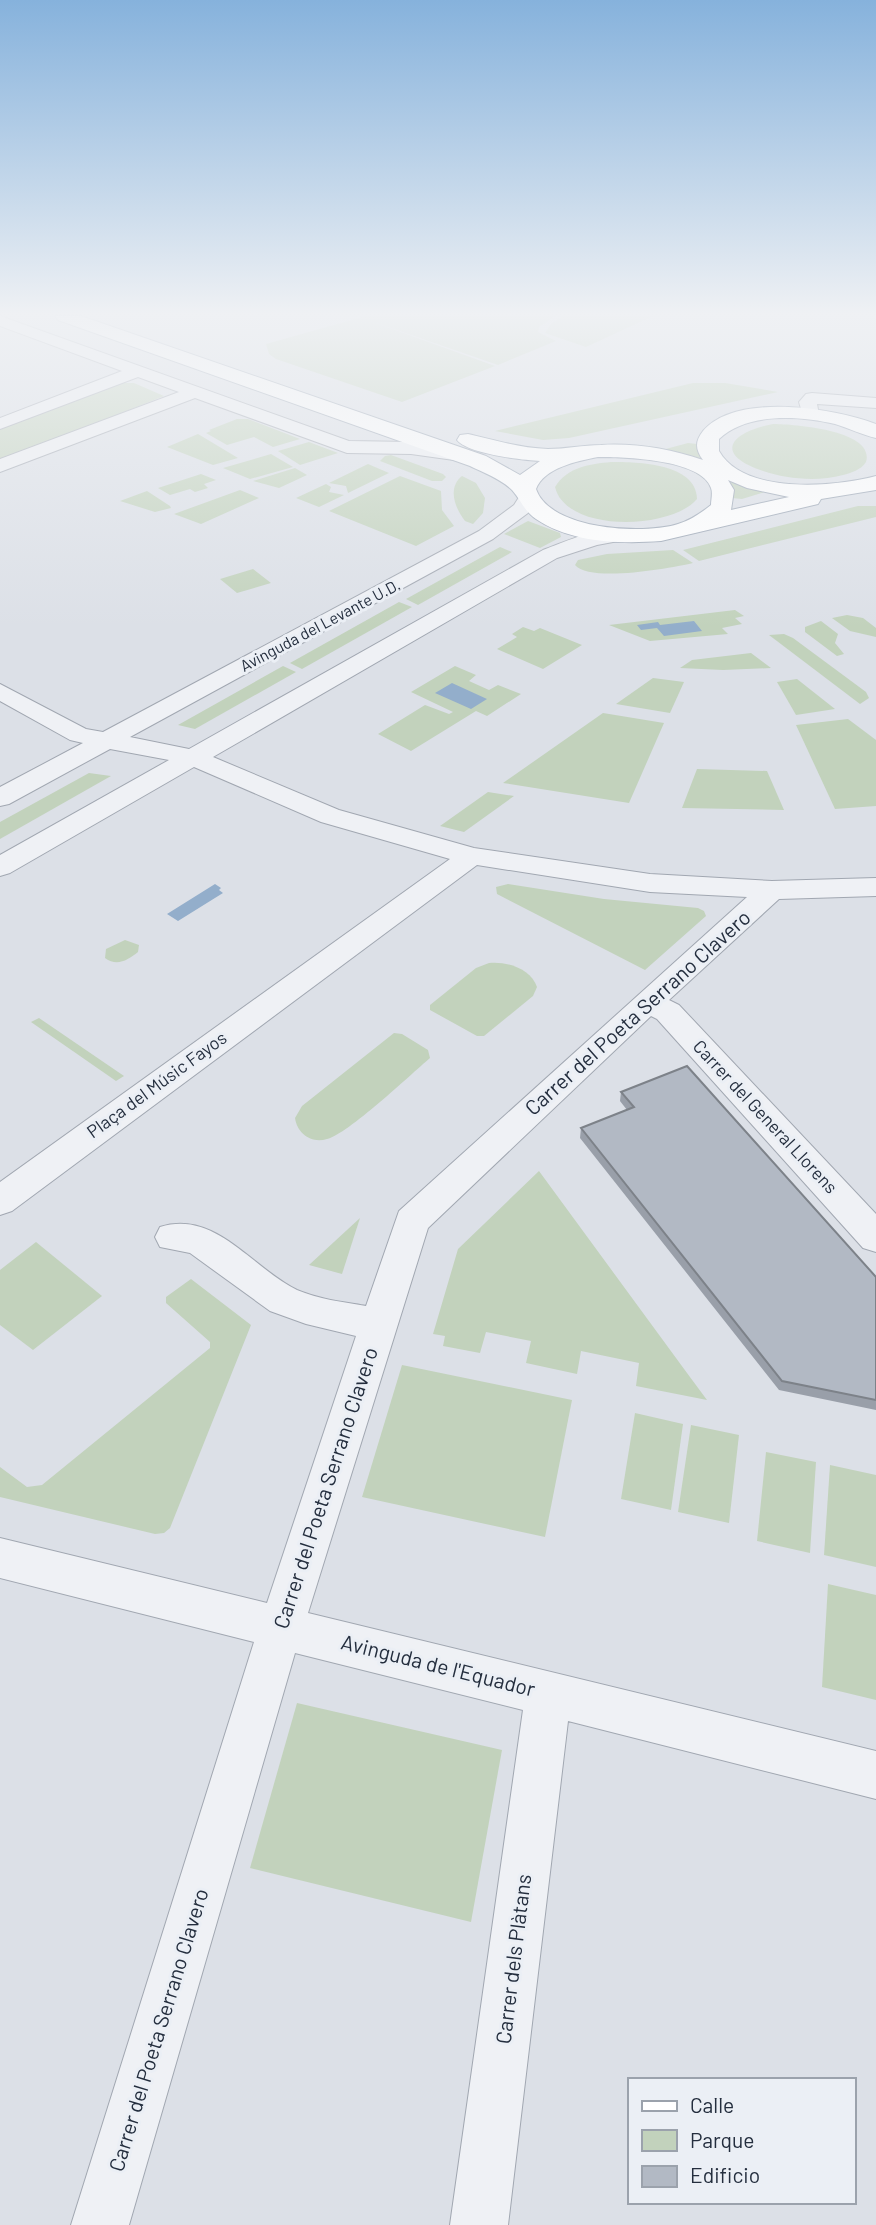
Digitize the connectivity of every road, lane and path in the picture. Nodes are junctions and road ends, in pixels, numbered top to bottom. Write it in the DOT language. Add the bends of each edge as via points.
graph roads {
  1 [pos="119,420"];
  2 [pos="272,420"];
  3 [pos="361,420"];
  4 [pos="409,420"];
  5 [pos="735,420"];
  6 [pos="741,420"];
  7 [pos="837,420"];
  8 [pos="689,430"];
  9 [pos="876,432"];
  10 [pos="663,435"];
  11 [pos="577,454"];
  12 [pos="461,455"];
  13 [pos="0,466"];
  14 [pos="876,483"];
  15 [pos="848,490"];
  16 [pos="876,491"];
  17 [pos="526,494"];
  18 [pos="692,527"];
  19 [pos="622,535"];
  20 [pos="0,691"];
  21 [pos="104,742"];
  22 [pos="201,762"];
  23 [pos="0,798"];
  24 [pos="472,856"];
  25 [pos="0,867"];
  26 [pos="876,887"];
  27 [pos="772,890"];
  28 [pos="649,1002"];
  29 [pos="0,1201"];
  30 [pos="173,1237"];
  31 [pos="876,1238"];
  32 [pos="379,1324"];
  33 [pos="0,1558"];
  34 [pos="281,1626"];
  35 [pos="548,1694"];
  36 [pos="876,1775"];
  37 [pos="100,2225"];
  38 [pos="479,2225"];
  1 -- 13 [label="street"];
  2 -- 12 [label="street" via="347,447"];
  3 -- 12 [label="main road"];
  4 -- 11 [label="main road" via="483,445 537,456"];
  5 -- 8 [label="main road"];
  6 -- 15 [label="main road" via="721,427 709,438 708,450 717,464 750,481 781,488"];
  7 -- 9 [label="main road"];
  10 -- 11 [label="main road"];
  11 -- 17 [label="main road" via="533,473"];
  11 -- 18 [label="main road" via="653,453 686,461 711,474 724,490 722,507"];
  12 -- 17 [label="main road" via="513,480"];
  14 -- 15 [label="main road"];
  15 -- 16 [label="main road"];
  15 -- 18 [label="main road"];
  17 -- 19 [label="main road" via="542,513 565,524"];
  17 -- 21 [label="street, Avinguda del Levante U.D." via="521,509 486,535"];
  18 -- 19 [label="main road"];
  19 -- 22 [label="street" via="594,538 550,554"];
  20 -- 21 [label="street" via="79,735"];
  21 -- 22 [label="street"];
  21 -- 23 [label="street, Avinguda del Levante U.D."];
  22 -- 24 [label="street" via="330,816"];
  22 -- 25 [label="street"];
  24 -- 27 [label="street" via="650,883"];
  24 -- 29 [label="street, Plaça del Músic Fayos"];
  26 -- 27 [label="street"];
  27 -- 28 [label="street, Carrer del Poeta Serrano Clavero"];
  28 -- 31 [label="street, Carrer del General Llorens" via="668,1012"];
  28 -- 32 [label="street, Carrer del Poeta Serrano Clavero" via="419,1212 407,1233"];
  30 -- 32 [label="street" via="199,1240 285,1301"];
  32 -- 34 [label="street, Carrer del Poeta Serrano Clavero"];
  33 -- 34 [label="street, Avinguda de l'Equador"];
  34 -- 35 [label="street, Avinguda de l'Equador"];
  34 -- 37 [label="street, Carrer del Poeta Serrano Clavero"];
  35 -- 36 [label="street, Avinguda de l'Equador"];
  35 -- 38 [label="street, Carrer dels Plàtans"];
}
